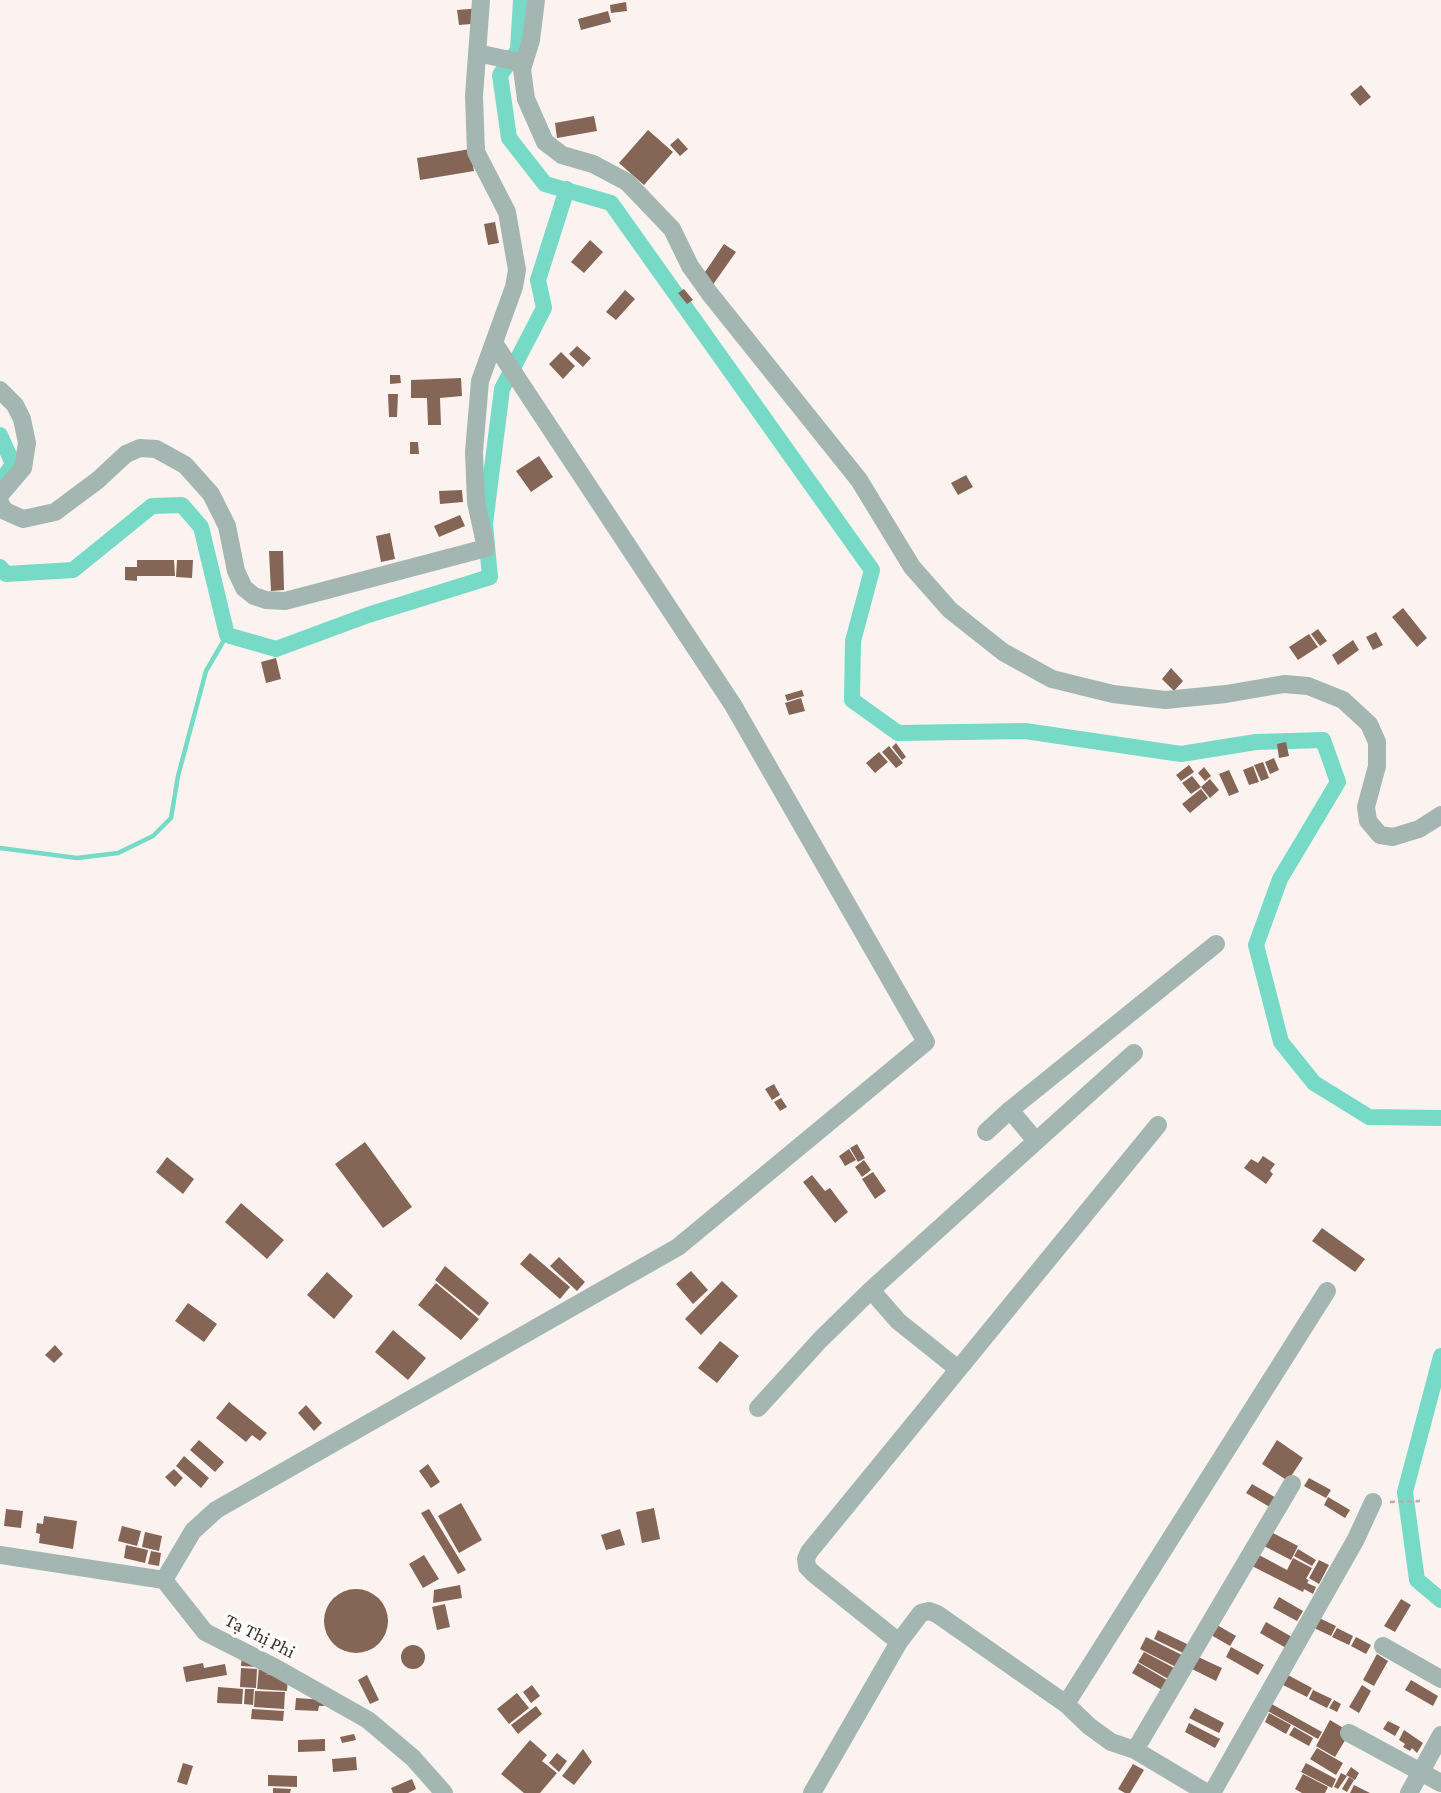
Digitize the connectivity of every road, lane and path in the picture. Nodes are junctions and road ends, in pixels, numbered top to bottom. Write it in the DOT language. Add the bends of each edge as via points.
graph roads {
  1 [pos="481,0"];
  2 [pos="536,0"];
  3 [pos="477,53"];
  4 [pos="524,63"];
  5 [pos="494,343"];
  6 [pos="0,390"];
  7 [pos="0,495"];
  8 [pos="0,503"];
  9 [pos="1441,815"];
  10 [pos="1216,944"];
  11 [pos="1133,1053"];
  12 [pos="1010,1110"];
  13 [pos="1158,1125"];
  14 [pos="986,1132"];
  15 [pos="1036,1141"];
  16 [pos="871,1290"];
  17 [pos="1327,1291"];
  18 [pos="958,1368"];
  19 [pos="758,1409"];
  20 [pos="1292,1484"];
  21 [pos="1420,1501"];
  22 [pos="1373,1502"];
  23 [pos="0,1555"];
  24 [pos="164,1580"];
  25 [pos="898,1642"];
  26 [pos="1383,1646"];
  27 [pos="1441,1679"];
  28 [pos="1066,1704"];
  29 [pos="1349,1733"];
  30 [pos="1441,1735"];
  31 [pos="1135,1750"];
  32 [pos="1421,1771"];
  33 [pos="1441,1783"];
  34 [pos="444,1793"];
  35 [pos="812,1793"];
  36 [pos="1210,1793"];
  37 [pos="1409,1793"];
  1 -- 3 [label="street"];
  2 -- 4 [label="street"];
  3 -- 4 [label="street"];
  3 -- 5 [label="street" via="476,152 508,212 517,270"];
  4 -- 9 [label="street" via="526,99 545,142 562,155 593,164 626,182 672,229 703,285 859,480 912,567 950,610 1003,652 1052,679 1113,694 1165,700 1284,684 1308,686 1343,700 1369,724 1377,742 1377,765 1366,807 1368,821 1380,835 1393,838"];
  5 -- 8 [label="street" via="480,381 474,452 476,502 486,548 285,601 266,600 244,588 227,526 211,494 185,464 156,449 126,454 55,512 23,519 5,511"];
  5 -- 24 [label="street" via="733,705 926,1042 678,1247 216,1510 193,1531"];
  6 -- 7 [label="street" via="15,405 27,443 23,468"];
  10 -- 12 [label="street"];
  11 -- 15 [label="street"];
  12 -- 14 [label="street"];
  12 -- 15 [label="street"];
  13 -- 18 [label="street"];
  15 -- 16 [label="street"];
  16 -- 18 [label="street" via="898,1321"];
  16 -- 19 [label="street"];
  17 -- 28 [label="street"];
  18 -- 25 [label="street" via="806,1559 814,1574"];
  20 -- 31 [label="street"];
  21 -- 22 [label="path"];
  22 -- 36 [label="street"];
  23 -- 24 [label="street"];
  24 -- 34 [label="street, Tạ Thị Phi" via="205,1632 368,1720 413,1758"];
  25 -- 28 [label="street" via="921,1613 929,1611"];
  25 -- 35 [label="street"];
  26 -- 27 [label="street"];
  28 -- 31 [label="street" via="1111,1742"];
  29 -- 32 [label="street"];
  30 -- 32 [label="street"];
  31 -- 36 [label="street"];
  32 -- 33 [label="street"];
  32 -- 37 [label="street"];
}
